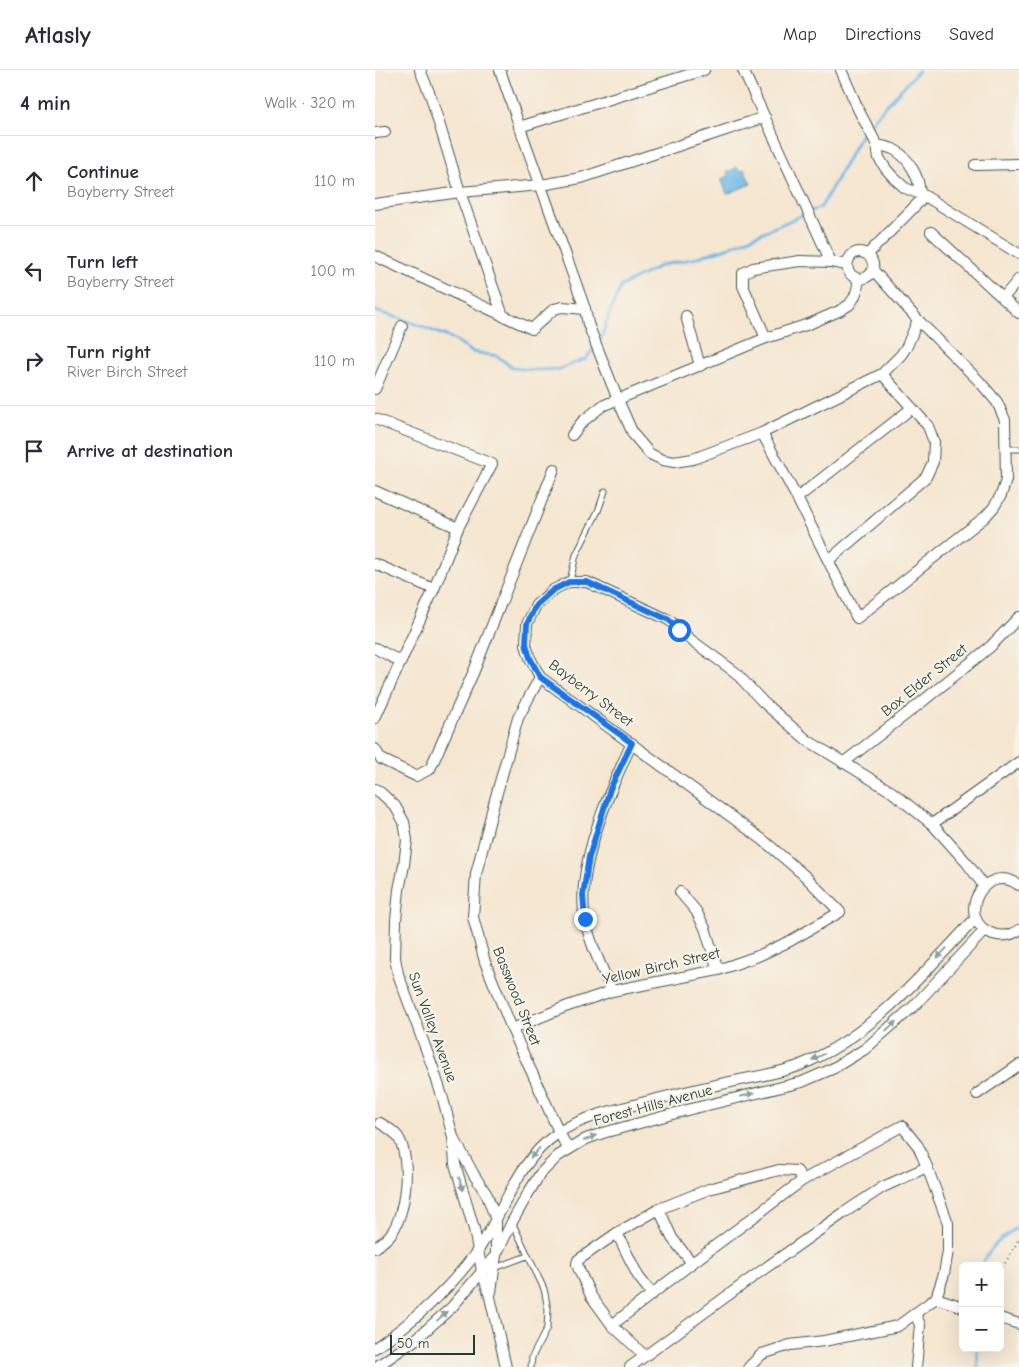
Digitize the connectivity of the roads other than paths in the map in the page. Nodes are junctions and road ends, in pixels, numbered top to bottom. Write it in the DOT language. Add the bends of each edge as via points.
graph roads {
  1 [pos="420,70"];
  2 [pos="500,70"];
  3 [pos="704,70"];
  4 [pos="743,70"];
  5 [pos="841,70"];
  6 [pos="765,116"];
  7 [pos="519,127"];
  8 [pos="877,145"];
  9 [pos="1019,164"];
  10 [pos="975,165"];
  11 [pos="541,185"];
  12 [pos="460,192"];
  13 [pos="923,195"];
  14 [pos="375,204"];
  15 [pos="931,232"];
  16 [pos="868,254"];
  17 [pos="1019,254"];
  18 [pos="375,256"];
  19 [pos="831,262"];
  20 [pos="847,265"];
  21 [pos="873,270"];
  22 [pos="859,279"];
  23 [pos="1019,279"];
  24 [pos="1003,298"];
  25 [pos="585,309"];
  26 [pos="1019,313"];
  27 [pos="503,316"];
  28 [pos="686,316"];
  29 [pos="918,320"];
  30 [pos="401,326"];
  31 [pos="766,338"];
  32 [pos="700,366"];
  33 [pos="882,374"];
  34 [pos="375,389"];
  35 [pos="617,400"];
  36 [pos="912,408"];
  37 [pos="375,419"];
  38 [pos="762,433"];
  39 [pos="572,435"];
  40 [pos="1006,449"];
  41 [pos="1019,449"];
  42 [pos="554,469"];
  43 [pos="605,490"];
  44 [pos="375,491"];
  45 [pos="797,498"];
  46 [pos="458,528"];
  47 [pos="829,560"];
  48 [pos="375,564"];
  49 [pos="569,582"];
  50 [pos="434,589"];
  51 [pos="1019,617"];
  52 [pos="375,648"];
  53 [pos="401,662"];
  54 [pos="540,677"];
  55 [pos="375,718"];
  56 [pos="632,743"];
  57 [pos="375,749"];
  58 [pos="1019,762"];
  59 [pos="843,763"];
  60 [pos="375,789"];
  61 [pos="932,824"];
  62 [pos="1019,885"];
  63 [pos="985,886"];
  64 [pos="680,892"];
  65 [pos="840,912"];
  66 [pos="976,918"];
  67 [pos="985,930"];
  68 [pos="1019,930"];
  69 [pos="718,970"];
  70 [pos="613,991"];
  71 [pos="512,1029"];
  72 [pos="1019,1065"];
  73 [pos="977,1094"];
  74 [pos="380,1123"];
  75 [pos="559,1132"];
  76 [pos="453,1136"];
  77 [pos="568,1148"];
  78 [pos="927,1167"];
  79 [pos="803,1180"];
  80 [pos="659,1209"];
  81 [pos="496,1220"];
  82 [pos="512,1222"];
  83 [pos="617,1233"];
  84 [pos="375,1248"];
  85 [pos="478,1249"];
  86 [pos="496,1255"];
  87 [pos="527,1256"];
  88 [pos="692,1263"];
  89 [pos="494,1268"];
  90 [pos="482,1270"];
  91 [pos="652,1294"];
  92 [pos="490,1297"];
  93 [pos="936,1298"];
  94 [pos="959,1306"];
  95 [pos="915,1313"];
  96 [pos="1004,1319"];
  97 [pos="1019,1324"];
  98 [pos="612,1325"];
  99 [pos="375,1348"];
  100 [pos="645,1356"];
  101 [pos="376,1367"];
  102 [pos="506,1367"];
  103 [pos="531,1367"];
  104 [pos="630,1367"];
  105 [pos="749,1367"];
  106 [pos="916,1367"];
  1 -- 12 [label="street"];
  2 -- 7 [label="street"];
  3 -- 7 [label="street"];
  4 -- 6 [label="street"];
  5 -- 8 [label="street"];
  6 -- 11 [label="street" via="581,178"];
  6 -- 19 [label="street"];
  7 -- 11 [label="street"];
  8 -- 13 [label="street" via="879,158 886,169 905,188"];
  8 -- 13 [label="street" via="894,150 903,157 917,176"];
  9 -- 10 [label="street"];
  11 -- 12 [label="street"];
  11 -- 25 [label="street"];
  12 -- 14 [label="street"];
  12 -- 27 [label="street"];
  13 -- 16 [label="street"];
  13 -- 17 [label="street"];
  15 -- 24 [label="street"];
  16 -- 20 [label="street" via="852,255"];
  16 -- 21 [label="street" via="874,261"];
  18 -- 27 [label="street"];
  19 -- 20 [label="street"];
  19 -- 31 [label="street" via="800,261 753,268 743,274 743,286"];
  20 -- 22 [label="street" via="850,274"];
  21 -- 22 [label="street" via="868,277"];
  21 -- 29 [label="street"];
  22 -- 31 [label="street" via="849,305 809,324"];
  23 -- 24 [label="street"];
  24 -- 26 [label="street"];
  25 -- 27 [label="street" via="554,309 532,329"];
  25 -- 35 [label="street"];
  28 -- 32 [label="street"];
  29 -- 33 [label="street" via="901,356"];
  29 -- 40 [label="street" via="997,402 1005,420"];
  30 -- 34 [label="street"];
  31 -- 32 [label="street"];
  32 -- 35 [label="street"];
  33 -- 36 [label="street"];
  33 -- 38 [label="street"];
  35 -- 38 [label="street" via="633,434 650,454 663,460 693,459"];
  35 -- 39 [label="street" via="590,415"];
  36 -- 45 [label="street"];
  36 -- 47 [label="street" via="928,426 934,442 933,462 926,477"];
  37 -- 46 [label="street" via="492,464"];
  38 -- 45 [label="street"];
  40 -- 41 [label="lane"];
  40 -- 47 [label="street" via="1006,480 994,508 857,618"];
  42 -- 57 [label="street" via="474,671 429,769 416,776 381,759"];
  43 -- 49 [label="lane" via="576,556"];
  44 -- 46 [label="street"];
  45 -- 47 [label="street"];
  46 -- 50 [label="street"];
  48 -- 50 [label="street"];
  49 -- 54 [label="street, Bayberry Street" via="553,590 536,605 527,624 526,644"];
  49 -- 59 [label="street" via="587,582 669,620 735,672 763,702 807,740"];
  50 -- 53 [label="street"];
  51 -- 59 [label="street, Box Elder Street" via="990,647"];
  52 -- 53 [label="street"];
  53 -- 55 [label="street"];
  54 -- 56 [label="street, Bayberry Street"];
  54 -- 71 [label="street, Basswood Street" via="518,718 476,874 473,916 485,962"];
  56 -- 65 [label="street, Bayberry Street" via="763,840"];
  56 -- 70 [label="street" via="610,789 589,857 583,895 593,948"];
  58 -- 61 [label="street"];
  59 -- 61 [label="street" via="892,792"];
  60 -- 76 [label="street, Sun Valley Avenue" via="395,806 404,822 407,840 399,890 395,958"];
  61 -- 63 [label="street"];
  62 -- 63 [label="street" via="999,879"];
  63 -- 66 [label="street" via="975,900"];
  64 -- 69 [label="street" via="705,928"];
  65 -- 69 [label="street, Yellow Birch Street" via="791,941"];
  66 -- 67 [label="street"];
  66 -- 75 [label="street, Forest Hills Avenue, one-way" via="901,996 850,1038 821,1055 792,1068 606,1112"];
  67 -- 68 [label="street" via="1000,936"];
  77 -- 67 [label="street, Forest Hills Avenue, one-way" via="603,1133 802,1082 832,1069 865,1049 914,1006"];
  69 -- 70 [label="street, Yellow Birch Street"];
  70 -- 71 [label="street, Yellow Birch Street"];
  71 -- 75 [label="street, Basswood Street"];
  72 -- 73 [label="street"];
  74 -- 84 [label="street" via="398,1137 406,1163 406,1178 399,1220 390,1235"];
  75 -- 77 [label="street, Basswood Street"];
  75 -- 81 [label="street, Forest Hills Avenue, one-way" via="524,1167"];
  76 -- 81 [label="street, Sun Valley Avenue" via="487,1195"];
  76 -- 85 [label="street, Sun Valley Avenue, one-way" via="455,1164"];
  77 -- 82 [label="street, Forest Hills Avenue" via="540,1174"];
  78 -- 79 [label="street" via="902,1126"];
  78 -- 93 [label="street" via="949,1223 945,1274"];
  78 -- 100 [label="street" via="883,1187 845,1212"];
  79 -- 80 [label="street" via="797,1171 779,1170 709,1189"];
  79 -- 88 [label="street"];
  80 -- 83 [label="street"];
  80 -- 88 [label="street" via="672,1238"];
  81 -- 85 [label="street, Forest Hills Avenue"];
  81 -- 86 [label="street, Sun Valley Avenue"];
  82 -- 86 [label="street, Forest Hills Avenue"];
  82 -- 87 [label="lane"];
  83 -- 91 [label="street" via="638,1276"];
  83 -- 98 [label="street" via="577,1260 591,1296"];
  85 -- 90 [label="street, Sun Valley Avenue"];
  85 -- 99 [label="street, Forest Hills Avenue" via="441,1294"];
  86 -- 89 [label="street, Sun Valley Avenue"];
  86 -- 90 [label="street, Forest Hills Avenue"];
  87 -- 89 [label="lane"];
  87 -- 103 [label="lane" via="544,1289 548,1309 547,1328 532,1357"];
  88 -- 91 [label="street"];
  89 -- 92 [label="street, Sun Valley Avenue"];
  90 -- 92 [label="street, Sun Valley Avenue"];
  101 -- 90 [label="street, Forest Hills Avenue, one-way" via="434,1324"];
  91 -- 98 [label="street"];
  92 -- 102 [label="street, Sun Valley Avenue"];
  93 -- 94 [label="street"];
  93 -- 95 [label="street"];
  95 -- 105 [label="street" via="898,1326 790,1345 762,1354"];
  95 -- 106 [label="street" via="921,1325"];
  96 -- 97 [label="street"];
  98 -- 100 [label="street"];
  100 -- 104 [label="street"];
}
